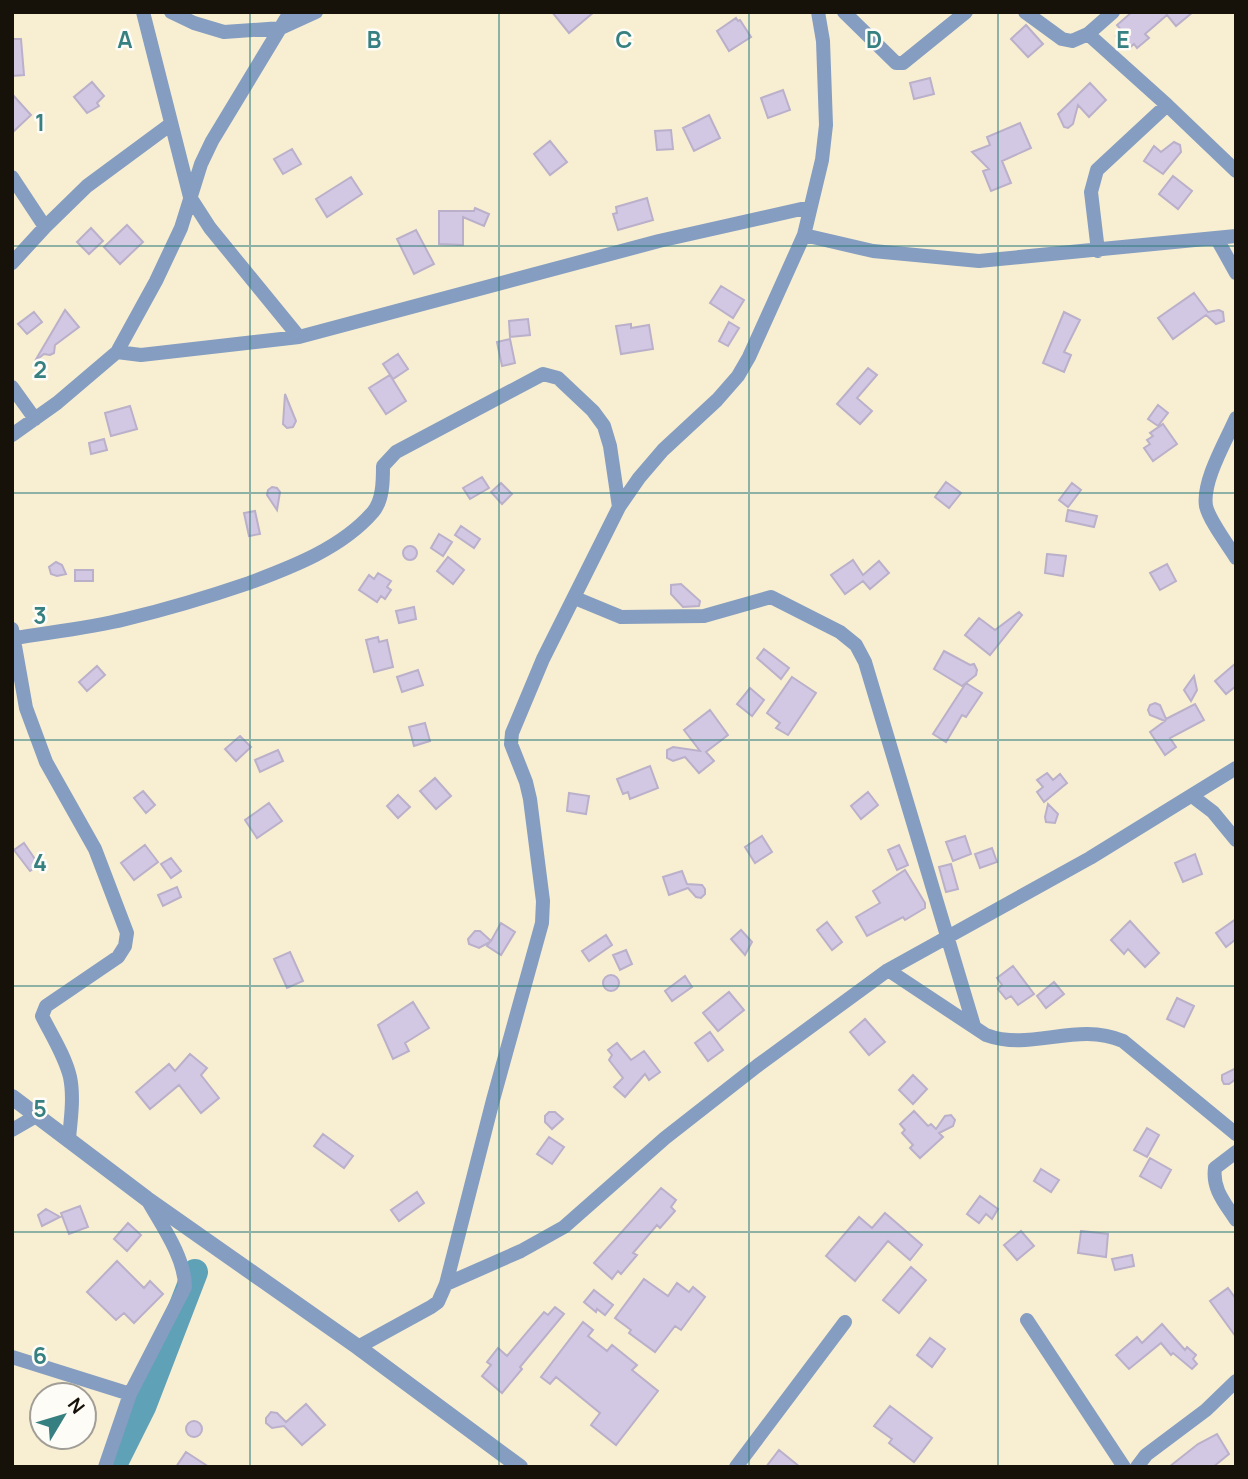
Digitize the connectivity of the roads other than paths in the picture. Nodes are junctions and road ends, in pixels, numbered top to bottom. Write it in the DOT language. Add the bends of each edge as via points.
graph roads {
  1 [pos="143,12"];
  2 [pos="171,12"];
  3 [pos="290,12"];
  4 [pos="316,12"];
  5 [pos="818,12"];
  6 [pos="844,12"];
  7 [pos="966,12"];
  8 [pos="1025,12"];
  9 [pos="1113,12"];
  10 [pos="281,29"];
  11 [pos="1088,34"];
  12 [pos="1167,104"];
  13 [pos="171,124"];
  14 [pos="1236,172"];
  15 [pos="12,177"];
  16 [pos="190,197"];
  17 [pos="810,207"];
  18 [pos="45,227"];
  19 [pos="804,235"];
  20 [pos="1236,236"];
  21 [pos="1217,239"];
  22 [pos="1098,251"];
  23 [pos="12,264"];
  24 [pos="1236,273"];
  25 [pos="299,337"];
  26 [pos="117,352"];
  27 [pos="12,387"];
  28 [pos="1236,418"];
  29 [pos="35,419"];
  30 [pos="12,435"];
  31 [pos="619,507"];
  32 [pos="1236,558"];
  33 [pos="575,598"];
  34 [pos="14,633"];
  35 [pos="1236,768"];
  36 [pos="1192,796"];
  37 [pos="1236,840"];
  38 [pos="947,936"];
  39 [pos="888,970"];
  40 [pos="974,1026"];
  41 [pos="12,1097"];
  42 [pos="38,1115"];
  43 [pos="12,1130"];
  44 [pos="1236,1134"];
  45 [pos="69,1138"];
  46 [pos="1236,1152"];
  47 [pos="147,1199"];
  48 [pos="1236,1220"];
  49 [pos="446,1284"];
  50 [pos="1027,1320"];
  51 [pos="845,1322"];
  52 [pos="358,1347"];
  53 [pos="12,1357"];
  54 [pos="1236,1381"];
  55 [pos="130,1394"];
  56 [pos="105,1467"];
  57 [pos="520,1467"];
  58 [pos="736,1467"];
  59 [pos="1124,1467"];
  60 [pos="1137,1467"];
  1 -- 13 [label="street"];
  2 -- 10 [label="street" via="225,32"];
  3 -- 10 [label="street"];
  4 -- 10 [label="street"];
  5 -- 17 [label="street" via="826,125"];
  6 -- 7 [label="street" via="896,63 903,63"];
  8 -- 11 [label="street" via="1062,39 1072,41"];
  9 -- 11 [label="street"];
  10 -- 16 [label="street" via="212,141"];
  11 -- 12 [label="street"];
  12 -- 14 [label="street"];
  12 -- 22 [label="street" via="1097,170 1091,192"];
  13 -- 16 [label="street"];
  13 -- 18 [label="street" via="87,186"];
  15 -- 18 [label="street"];
  16 -- 25 [label="street"];
  16 -- 26 [label="street" via="181,228"];
  17 -- 19 [label="street"];
  17 -- 25 [label="street" via="660,241"];
  18 -- 23 [label="street"];
  19 -- 22 [label="street" via="873,251 979,261"];
  19 -- 31 [label="street" via="738,376 663,450"];
  20 -- 21 [label="street"];
  21 -- 22 [label="street"];
  21 -- 24 [label="street"];
  25 -- 26 [label="street" via="141,355"];
  26 -- 29 [label="street"];
  27 -- 29 [label="street"];
  28 -- 32 [label="street" via="1206,493 1206,508"];
  29 -- 30 [label="street"];
  31 -- 33 [label="street"];
  31 -- 34 [label="street" via="604,426 558,378 542,374 396,452 383,466 374,511 323,551 292,568 124,620"];
  33 -- 38 [label="street" via="621,617 704,616 771,597 856,645 865,662"];
  33 -- 49 [label="street" via="512,733 511,744 530,799 543,901 541,923"];
  34 -- 45 [label="street" via="26,708 46,762 95,849 127,933 118,957 46,1006 43,1016 70,1078"];
  35 -- 36 [label="street"];
  36 -- 37 [label="street" via="1213,812"];
  36 -- 38 [label="street" via="1090,859"];
  38 -- 39 [label="street"];
  38 -- 40 [label="street"];
  39 -- 40 [label="street"];
  39 -- 49 [label="street" via="675,1130 564,1227"];
  40 -- 44 [label="street" via="986,1035 1017,1042 1080,1033 1115,1037"];
  41 -- 42 [label="street"];
  42 -- 43 [label="street"];
  42 -- 45 [label="street"];
  45 -- 47 [label="street"];
  46 -- 48 [label="street" via="1215,1168 1213,1178"];
  47 -- 52 [label="street"];
  47 -- 55 [label="street" via="177,1256 185,1287"];
  49 -- 52 [label="street" via="438,1302"];
  50 -- 59 [label="street"];
  51 -- 58 [label="street"];
  52 -- 57 [label="street"];
  53 -- 55 [label="street"];
  54 -- 60 [label="street"];
  55 -- 56 [label="street"];
}
